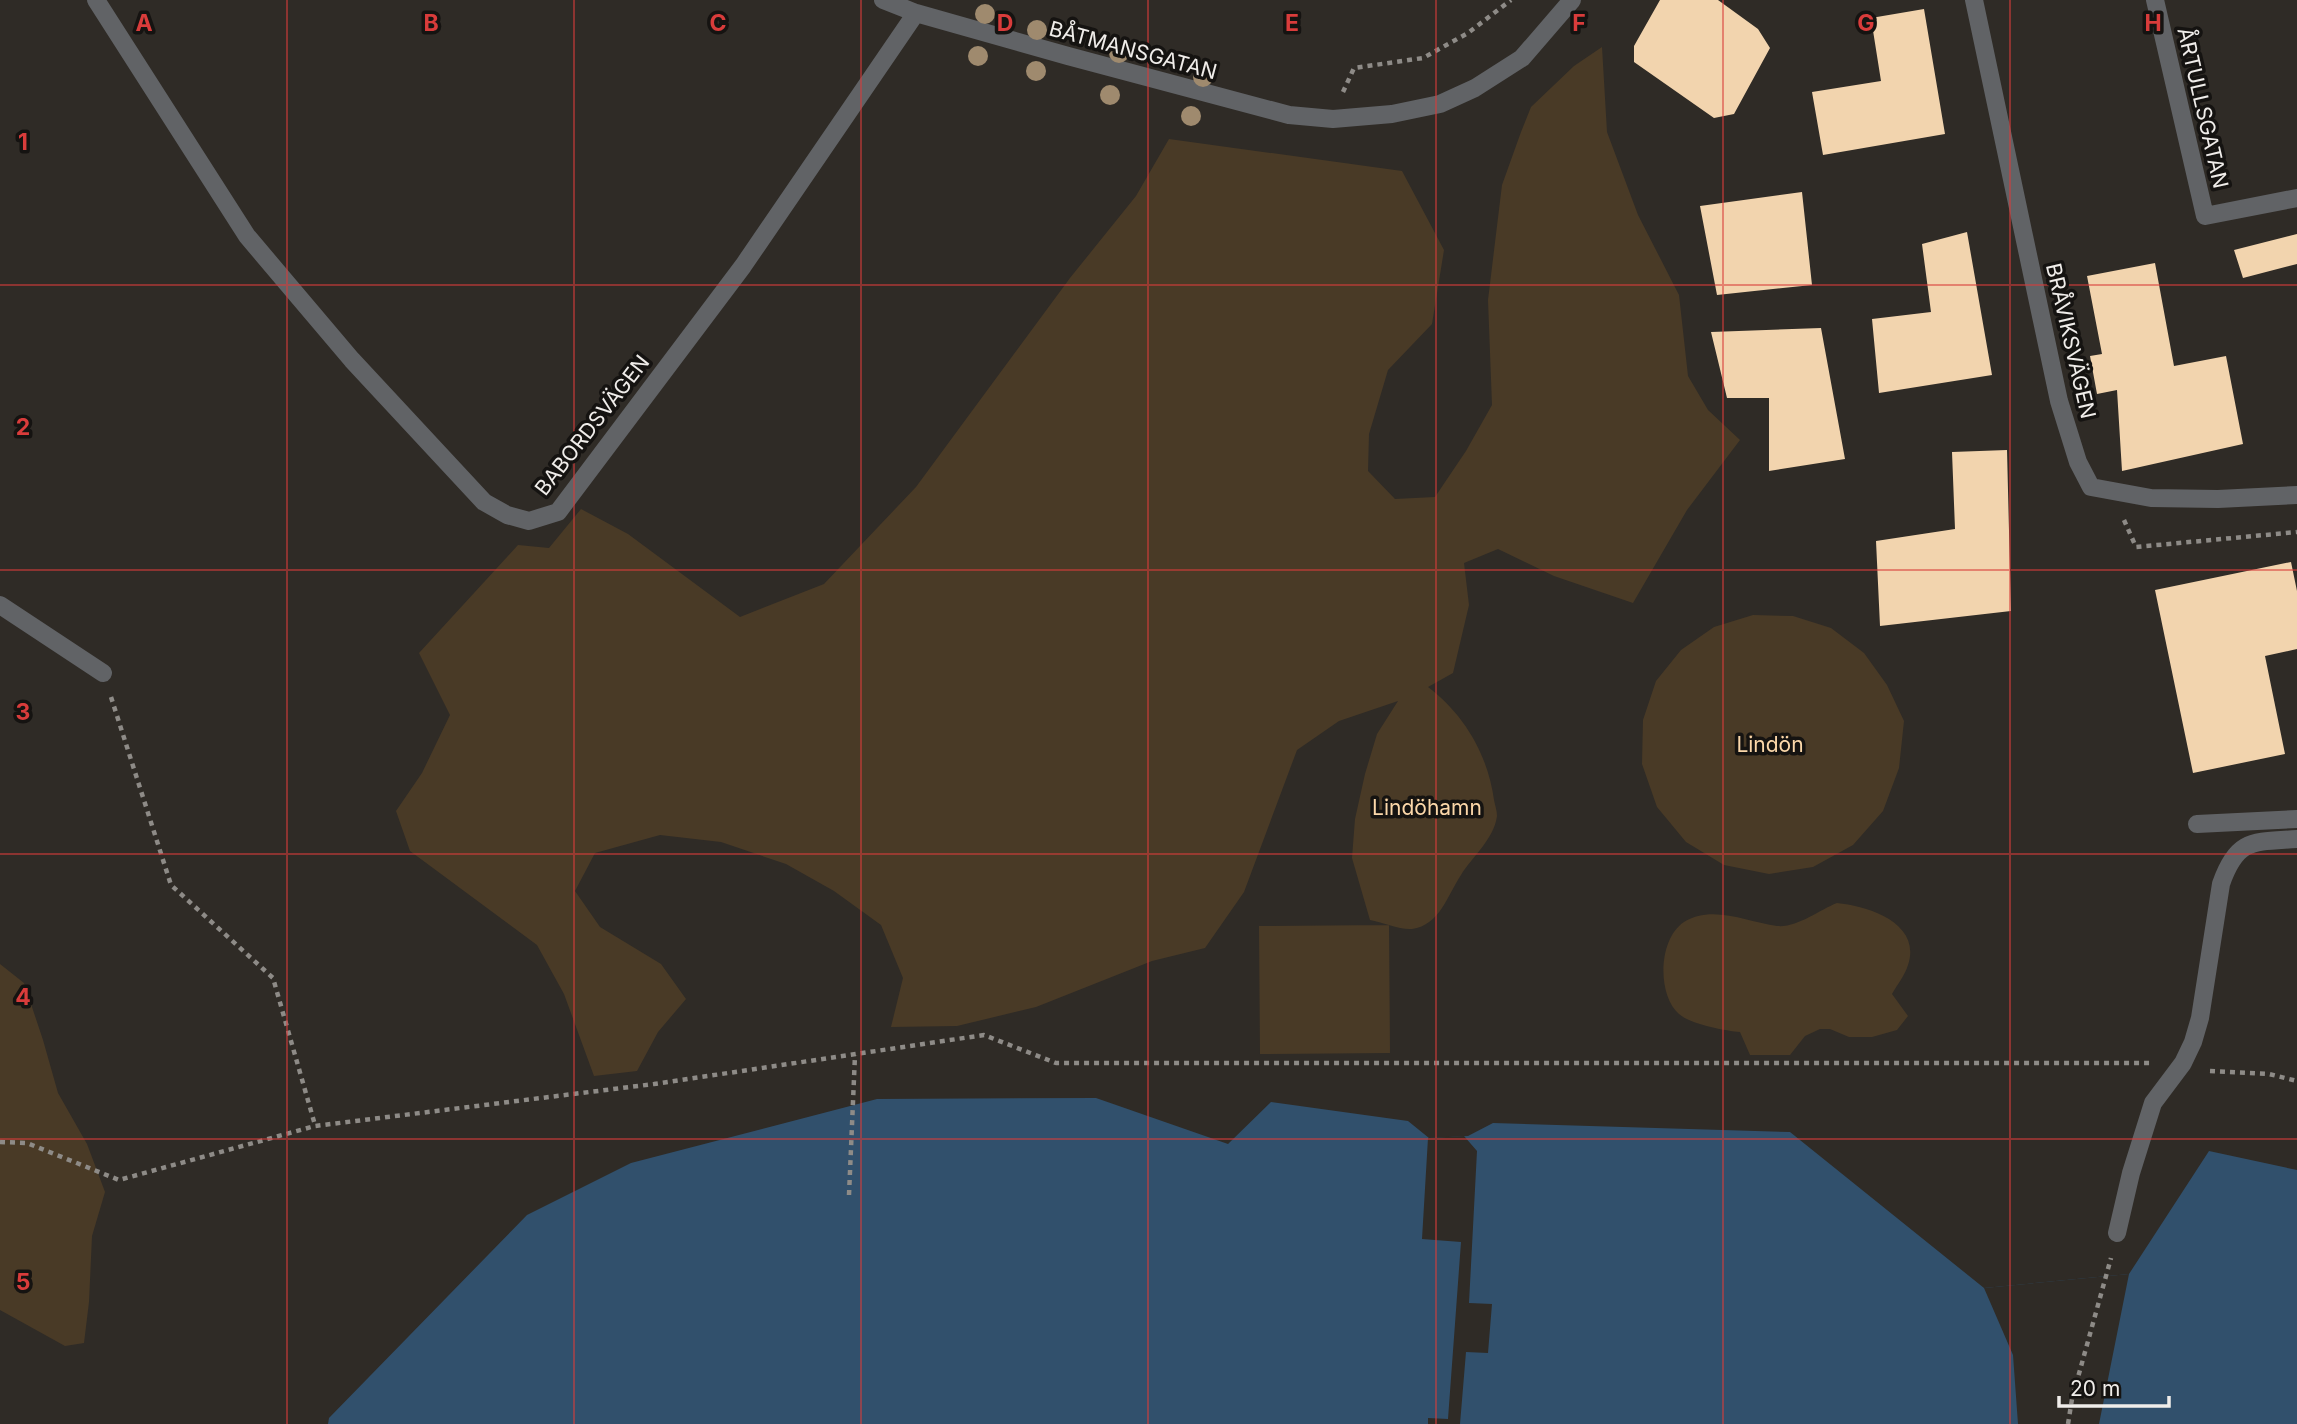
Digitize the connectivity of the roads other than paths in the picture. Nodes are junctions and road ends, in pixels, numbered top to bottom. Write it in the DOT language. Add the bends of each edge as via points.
graph roads {
  1 [pos="96,0"];
  2 [pos="883,0"];
  3 [pos="1572,0"];
  4 [pos="1974,0"];
  5 [pos="2155,0"];
  6 [pos="916,13"];
  7 [pos="2297,198"];
  8 [pos="2297,495"];
  9 [pos="0,606"];
  10 [pos="103,673"];
  11 [pos="2297,819"];
  12 [pos="2196,824"];
  13 [pos="2297,839"];
  14 [pos="2118,1233"];
  1 -- 6 [label="street, BABORDSVÄGEN" via="247,236 352,360 484,502 529,521 558,512 743,266"];
  2 -- 6 [label="street, BÅTMANSGATAN"];
  3 -- 6 [label="street, BÅTMANSGATAN" via="1522,58 1475,88 1428,107 1332,119 1289,115"];
  4 -- 8 [label="street, BRÅVIKSVÄGEN" via="2059,401 2091,487 2151,498"];
  5 -- 7 [label="street, ÅRTULLSGATAN" via="2205,216"];
  9 -- 10 [label="street"];
  11 -- 12 [label="street"];
  13 -- 14 [label="street" via="2246,846 2228,864 2193,1042 2153,1102"];
}
